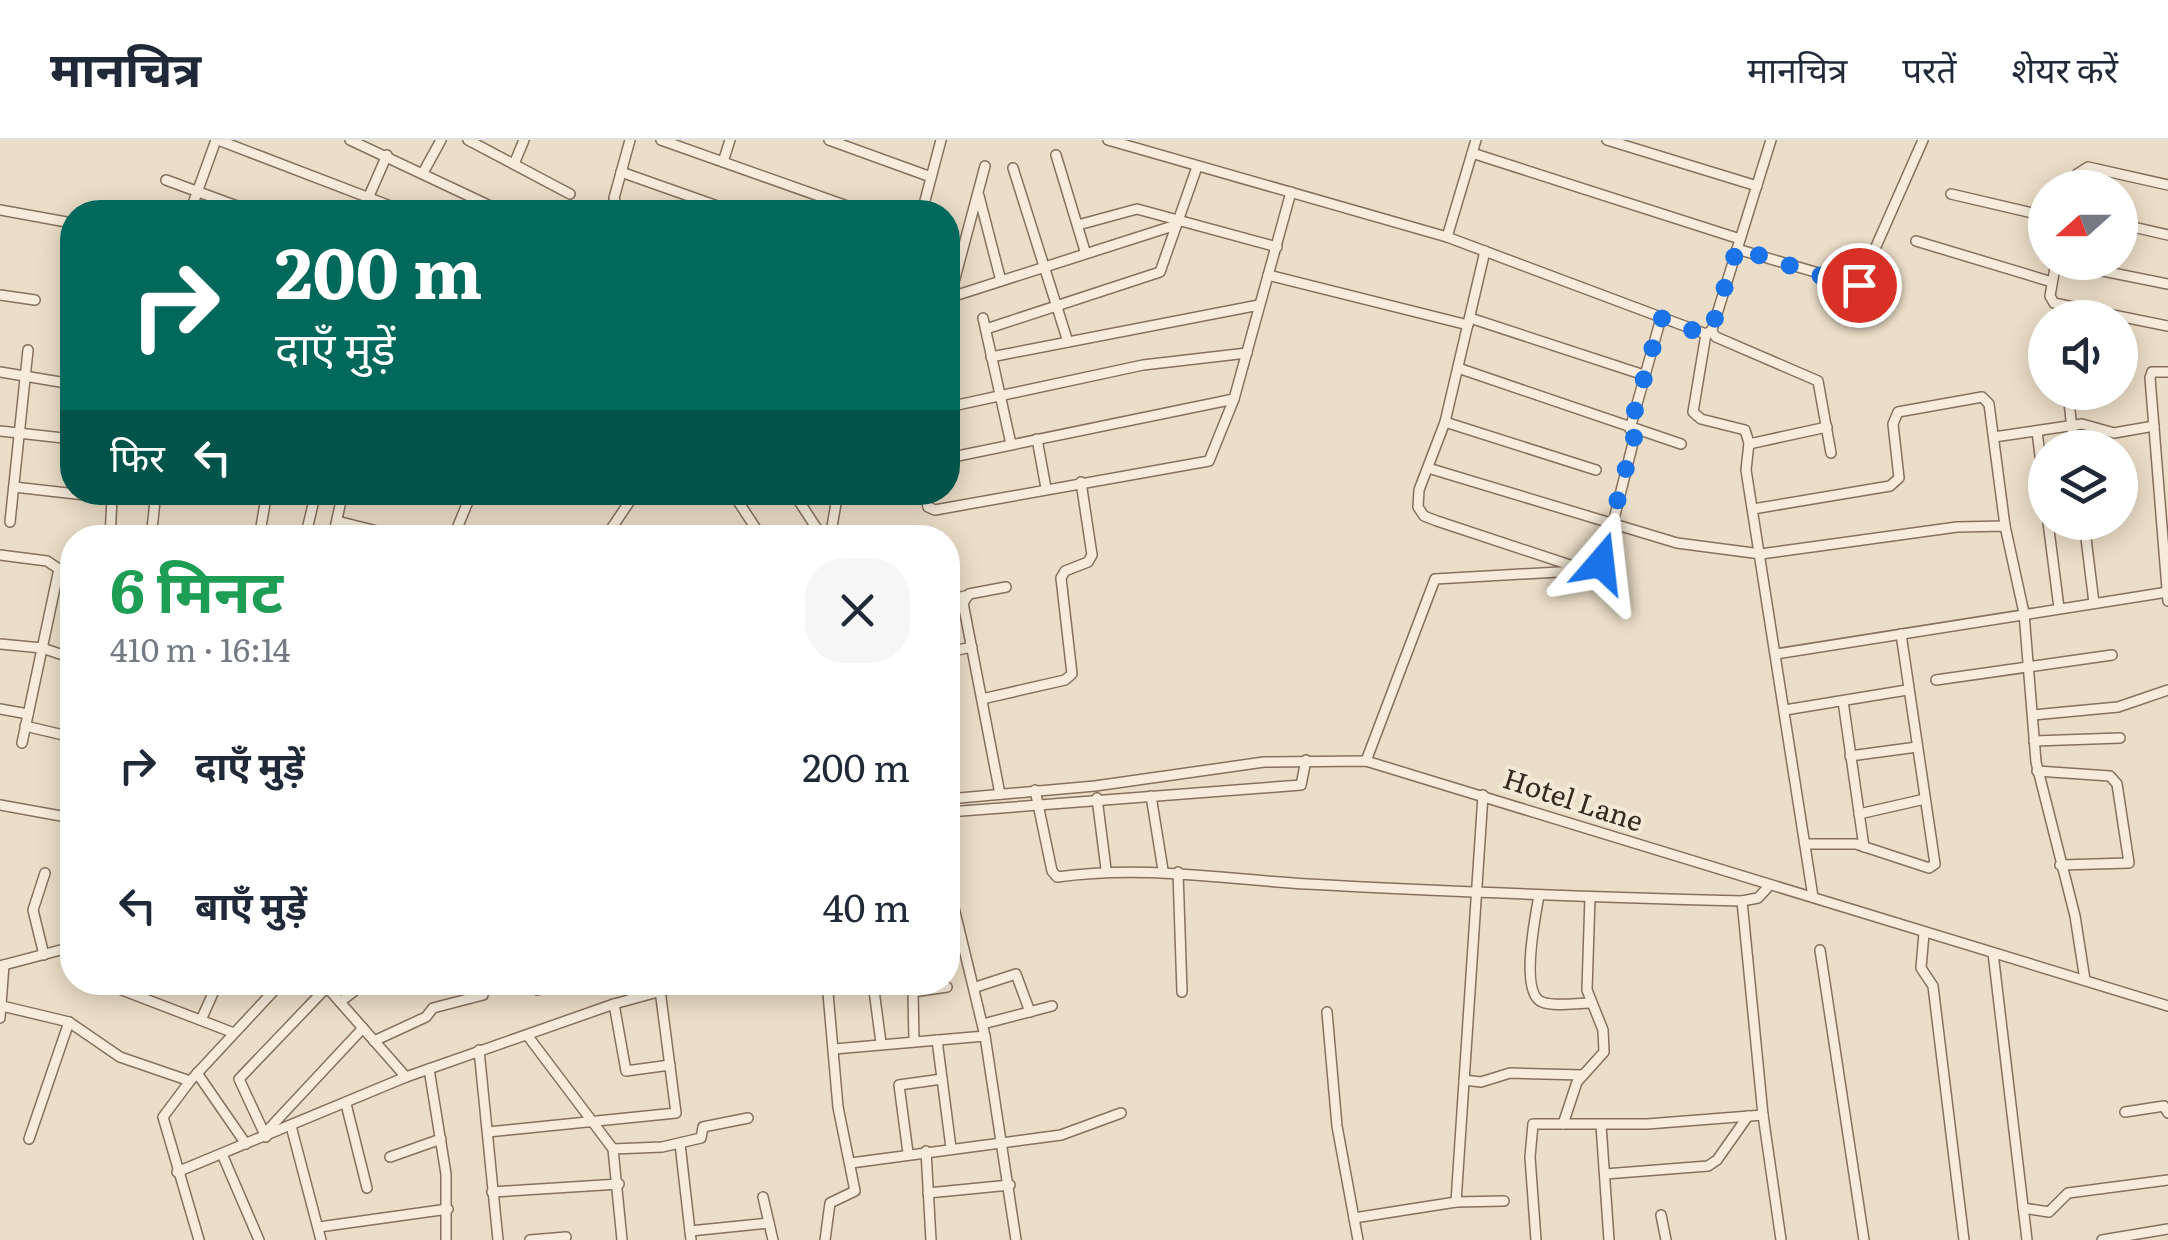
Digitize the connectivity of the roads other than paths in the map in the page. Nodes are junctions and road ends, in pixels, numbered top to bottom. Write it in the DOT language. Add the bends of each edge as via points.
graph roads {
  1 [pos="217,140"];
  2 [pos="350,140"];
  3 [pos="441,140"];
  4 [pos="468,140"];
  5 [pos="524,140"];
  6 [pos="630,140"];
  7 [pos="661,140"];
  8 [pos="730,140"];
  9 [pos="829,140"];
  10 [pos="941,140"];
  11 [pos="1108,140"];
  12 [pos="1476,140"];
  13 [pos="1607,140"];
  14 [pos="1771,140"];
  15 [pos="1923,140"];
  16 [pos="489,145"];
  17 [pos="1472,153"];
  18 [pos="387,155"];
  19 [pos="1056,155"];
  20 [pos="723,162"];
  21 [pos="514,164"];
  22 [pos="986,166"];
  23 [pos="1198,167"];
  24 [pos="1013,168"];
  25 [pos="424,172"];
  26 [pos="622,172"];
  27 [pos="931,177"];
  28 [pos="2138,178"];
  29 [pos="166,180"];
  30 [pos="2168,185"];
  31 [pos="1758,186"];
  32 [pos="198,192"];
  33 [pos="1291,192"];
  34 [pos="978,193"];
  35 [pos="570,194"];
  36 [pos="1950,194"];
  37 [pos="369,195"];
  38 [pos="195,200"];
  39 [pos="220,200"];
  40 [pos="367,200"];
  41 [pos="380,200"];
  42 [pos="479,200"];
  43 [pos="617,200"];
  44 [pos="703,200"];
  45 [pos="830,200"];
  46 [pos="925,200"];
  47 [pos="0,210"];
  48 [pos="2028,212"];
  49 [pos="60,221"];
  50 [pos="1177,222"];
  51 [pos="1078,226"];
  52 [pos="2138,228"];
  53 [pos="2168,235"];
  54 [pos="1448,237"];
  55 [pos="1916,241"];
  56 [pos="1739,244"];
  57 [pos="1277,247"];
  58 [pos="1085,251"];
  59 [pos="1485,251"];
  60 [pos="960,258"];
  61 [pos="1046,266"];
  62 [pos="1268,275"];
  63 [pos="2138,278"];
  64 [pos="1001,280"];
  65 [pos="2052,282"];
  66 [pos="2168,284"];
  67 [pos="960,293"];
  68 [pos="0,295"];
  69 [pos="35,300"];
  70 [pos="1259,305"];
  71 [pos="1060,308"];
  72 [pos="1661,318"];
  73 [pos="1469,322"];
  74 [pos="2168,326"];
  75 [pos="1709,332"];
  76 [pos="1068,342"];
  77 [pos="28,350"];
  78 [pos="1247,353"];
  79 [pos="991,357"];
  80 [pos="1458,368"];
  81 [pos="0,372"];
  82 [pos="2168,372"];
  83 [pos="1644,375"];
  84 [pos="24,376"];
  85 [pos="60,382"];
  86 [pos="1001,396"];
  87 [pos="1234,398"];
  88 [pos="960,405"];
  89 [pos="2070,410"];
  90 [pos="1445,422"];
  91 [pos="2072,426"];
  92 [pos="2154,426"];
  93 [pos="1827,427"];
  94 [pos="0,430"];
  95 [pos="1633,430"];
  96 [pos="2044,430"];
  97 [pos="2072,430"];
  98 [pos="2028,432"];
  99 [pos="19,433"];
  100 [pos="1994,437"];
  101 [pos="60,438"];
  102 [pos="1037,439"];
  103 [pos="1011,444"];
  104 [pos="1682,444"];
  105 [pos="1749,444"];
  106 [pos="1831,454"];
  107 [pos="960,455"];
  108 [pos="1428,468"];
  109 [pos="1596,470"];
  110 [pos="1081,482"];
  111 [pos="14,487"];
  112 [pos="1046,488"];
  113 [pos="60,492"];
  114 [pos="340,505"];
  115 [pos="802,505"];
  116 [pos="927,505"];
  117 [pos="1753,509"];
  118 [pos="336,521"];
  119 [pos="10,522"];
  120 [pos="1613,524"];
  121 [pos="335,525"];
  122 [pos="352,525"];
  123 [pos="817,525"];
  124 [pos="2005,526"];
  125 [pos="2050,540"];
  126 [pos="2086,540"];
  127 [pos="1762,554"];
  128 [pos="0,555"];
  129 [pos="1587,571"];
  130 [pos="1006,586"];
  131 [pos="2167,592"];
  132 [pos="965,596"];
  133 [pos="960,597"];
  134 [pos="2168,600"];
  135 [pos="2094,603"];
  136 [pos="2058,608"];
  137 [pos="2024,614"];
  138 [pos="1900,634"];
  139 [pos="0,644"];
  140 [pos="972,647"];
  141 [pos="42,648"];
  142 [pos="960,650"];
  143 [pos="60,654"];
  144 [pos="1776,654"];
  145 [pos="2112,655"];
  146 [pos="2030,666"];
  147 [pos="1936,680"];
  148 [pos="1907,690"];
  149 [pos="2168,690"];
  150 [pos="982,699"];
  151 [pos="1842,700"];
  152 [pos="0,710"];
  153 [pos="1785,710"];
  154 [pos="28,714"];
  155 [pos="2033,715"];
  156 [pos="25,726"];
  157 [pos="60,734"];
  158 [pos="2120,738"];
  159 [pos="2034,742"];
  160 [pos="22,743"];
  161 [pos="1917,746"];
  162 [pos="1850,756"];
  163 [pos="1366,761"];
  164 [pos="1306,768"];
  165 [pos="2037,772"];
  166 [pos="1096,793"];
  167 [pos="1000,794"];
  168 [pos="1151,796"];
  169 [pos="960,798"];
  170 [pos="1036,798"];
  171 [pos="1925,799"];
  172 [pos="1482,801"];
  173 [pos="0,806"];
  174 [pos="960,810"];
  175 [pos="1860,814"];
  176 [pos="60,816"];
  177 [pos="1805,844"];
  178 [pos="1864,847"];
  179 [pos="2060,864"];
  180 [pos="1106,869"];
  181 [pos="1163,870"];
  182 [pos="45,872"];
  183 [pos="1178,872"];
  184 [pos="1767,890"];
  185 [pos="1475,892"];
  186 [pos="1539,895"];
  187 [pos="1590,897"];
  188 [pos="1813,897"];
  189 [pos="1742,901"];
  190 [pos="1924,933"];
  191 [pos="960,937"];
  192 [pos="1820,950"];
  193 [pos="60,952"];
  194 [pos="44,955"];
  195 [pos="1992,960"];
  196 [pos="2,966"];
  197 [pos="2085,980"];
  198 [pos="976,988"];
  199 [pos="1182,992"];
  200 [pos="135,995"];
  201 [pos="212,995"];
  202 [pos="270,995"];
  203 [pos="316,995"];
  204 [pos="334,995"];
  205 [pos="349,995"];
  206 [pos="479,995"];
  207 [pos="632,995"];
  208 [pos="643,995"];
  209 [pos="661,995"];
  210 [pos="828,995"];
  211 [pos="875,995"];
  212 [pos="913,995"];
  213 [pos="633,998"];
  214 [pos="340,1002"];
  215 [pos="1590,1003"];
  216 [pos="614,1004"];
  217 [pos="2,1006"];
  218 [pos="1052,1006"];
  219 [pos="2168,1006"];
  220 [pos="1030,1012"];
  221 [pos="1327,1012"];
  222 [pos="0,1018"];
  223 [pos="200,1020"];
  224 [pos="68,1022"];
  225 [pos="983,1024"];
  226 [pos="362,1028"];
  227 [pos="234,1033"];
  228 [pos="527,1035"];
  229 [pos="986,1036"];
  230 [pos="914,1040"];
  231 [pos="937,1040"];
  232 [pos="374,1041"];
  233 [pos="881,1043"];
  234 [pos="834,1048"];
  235 [pos="479,1050"];
  236 [pos="670,1065"];
  237 [pos="428,1068"];
  238 [pos="1583,1075"];
  239 [pos="193,1077"];
  240 [pos="406,1077"];
  241 [pos="942,1079"];
  242 [pos="1464,1080"];
  243 [pos="346,1104"];
  244 [pos="2125,1112"];
  245 [pos="1120,1113"];
  246 [pos="2168,1113"];
  247 [pos="1762,1115"];
  248 [pos="1748,1116"];
  249 [pos="748,1118"];
  250 [pos="593,1119"];
  251 [pos="1562,1124"];
  252 [pos="1600,1125"];
  253 [pos="291,1126"];
  254 [pos="488,1132"];
  255 [pos="266,1135"];
  256 [pos="29,1138"];
  257 [pos="442,1139"];
  258 [pos="1004,1142"];
  259 [pos="246,1144"];
  260 [pos="680,1144"];
  261 [pos="951,1148"];
  262 [pos="613,1149"];
  263 [pos="926,1151"];
  264 [pos="908,1153"];
  265 [pos="222,1154"];
  266 [pos="390,1157"];
  267 [pos="852,1163"];
  268 [pos="177,1172"];
  269 [pos="1605,1174"];
  270 [pos="2168,1180"];
  271 [pos="619,1184"];
  272 [pos="1010,1185"];
  273 [pos="367,1188"];
  274 [pos="492,1192"];
  275 [pos="928,1193"];
  276 [pos="763,1197"];
  277 [pos="1504,1201"];
  278 [pos="1456,1202"];
  279 [pos="2023,1208"];
  280 [pos="448,1209"];
  281 [pos="1661,1214"];
  282 [pos="1354,1218"];
  283 [pos="769,1222"];
  284 [pos="319,1228"];
  285 [pos="2166,1233"];
  286 [pos="691,1236"];
  287 [pos="566,1237"];
  288 [pos="200,1240"];
  289 [pos="258,1240"];
  290 [pos="322,1240"];
  291 [pos="446,1240"];
  292 [pos="498,1240"];
  293 [pos="530,1240"];
  294 [pos="622,1240"];
  295 [pos="773,1240"];
  296 [pos="824,1240"];
  297 [pos="931,1240"];
  298 [pos="1016,1240"];
  299 [pos="1358,1240"];
  300 [pos="1536,1240"];
  301 [pos="1608,1240"];
  302 [pos="1666,1240"];
  303 [pos="1781,1240"];
  304 [pos="1864,1240"];
  305 [pos="1964,1240"];
  306 [pos="2027,1240"];
  307 [pos="2102,1240"];
  1 -- 32 [label="street"];
  1 -- 37 [label="street"];
  2 -- 18 [label="street"];
  3 -- 25 [label="street"];
  4 -- 16 [label="street"];
  5 -- 21 [label="street"];
  6 -- 26 [label="street"];
  7 -- 20 [label="street"];
  8 -- 20 [label="street"];
  9 -- 27 [label="street"];
  10 -- 27 [label="street"];
  11 -- 23 [label="street"];
  12 -- 17 [label="street"];
  13 -- 31 [label="street"];
  14 -- 31 [label="street"];
  15 -- 56 [label="street" via="1859,285"];
  16 -- 21 [label="street"];
  17 -- 54 [label="street"];
  17 -- 56 [label="street"];
  18 -- 25 [label="street"];
  18 -- 37 [label="street"];
  19 -- 51 [label="street"];
  20 -- 45 [label="street"];
  21 -- 35 [label="street"];
  22 -- 34 [label="street"];
  23 -- 33 [label="street"];
  23 -- 50 [label="street"];
  24 -- 61 [label="street"];
  25 -- 42 [label="street"];
  26 -- 43 [label="street"];
  26 -- 44 [label="street"];
  27 -- 46 [label="street"];
  28 -- 30 [label="street"];
  29 -- 32 [label="street"];
  31 -- 56 [label="street"];
  32 -- 38 [label="street"];
  32 -- 39 [label="street"];
  33 -- 54 [label="street"];
  33 -- 57 [label="street"];
  34 -- 60 [label="street"];
  34 -- 64 [label="street"];
  36 -- 48 [label="street"];
  37 -- 40 [label="street"];
  37 -- 41 [label="street"];
  47 -- 49 [label="street"];
  50 -- 51 [label="street" via="1124,209"];
  50 -- 57 [label="street"];
  50 -- 58 [label="street"];
  50 -- 71 [label="street" via="1160,272"];
  51 -- 58 [label="street"];
  52 -- 53 [label="street"];
  54 -- 59 [label="street"];
  55 -- 65 [label="street"];
  56 -- 75 [label="street"];
  57 -- 62 [label="street"];
  58 -- 61 [label="street"];
  59 -- 72 [label="street"];
  59 -- 73 [label="street"];
  61 -- 64 [label="street"];
  61 -- 71 [label="street"];
  62 -- 70 [label="street"];
  62 -- 73 [label="street"];
  63 -- 66 [label="street"];
  64 -- 67 [label="street"];
  65 -- 74 [label="street" via="2054,303"];
  68 -- 69 [label="street"];
  70 -- 76 [label="street"];
  70 -- 78 [label="street"];
  71 -- 76 [label="street"];
  71 -- 79 [label="street" via="984,323"];
  72 -- 75 [label="street"];
  72 -- 83 [label="street"];
  73 -- 80 [label="street"];
  73 -- 83 [label="street"];
  75 -- 93 [label="street" via="1818,381"];
  75 -- 105 [label="street" via="1693,412 1745,430"];
  76 -- 79 [label="street"];
  77 -- 84 [label="street"];
  78 -- 86 [label="street" via="1143,366"];
  78 -- 87 [label="street"];
  79 -- 86 [label="street"];
  80 -- 90 [label="street"];
  80 -- 95 [label="street"];
  81 -- 84 [label="street"];
  82 -- 92 [label="street" via="2150,374"];
  83 -- 95 [label="street"];
  84 -- 85 [label="street"];
  84 -- 99 [label="street"];
  86 -- 88 [label="street"];
  86 -- 103 [label="street"];
  87 -- 102 [label="street"];
  87 -- 110 [label="street" via="1209,461"];
  89 -- 91 [label="street"];
  90 -- 108 [label="street"];
  90 -- 109 [label="street"];
  91 -- 92 [label="street" via="2114,433"];
  91 -- 96 [label="street"];
  91 -- 97 [label="street"];
  92 -- 131 [label="street"];
  93 -- 105 [label="street"];
  93 -- 106 [label="street"];
  94 -- 99 [label="street"];
  95 -- 104 [label="street"];
  95 -- 120 [label="street"];
  98 -- 100 [label="street"];
  99 -- 101 [label="street"];
  99 -- 111 [label="street"];
  100 -- 117 [label="street" via="1989,401 1982,397 1903,410 1893,424 1899,478 1890,486"];
  100 -- 124 [label="street"];
  102 -- 103 [label="street"];
  102 -- 112 [label="street"];
  103 -- 107 [label="street"];
  105 -- 117 [label="street"];
  108 -- 120 [label="street"];
  108 -- 129 [label="street" via="1417,500 1424,516"];
  110 -- 112 [label="street"];
  110 -- 150 [label="street" via="1092,555 1061,578 1072,674"];
  111 -- 113 [label="street"];
  111 -- 119 [label="street"];
  112 -- 116 [label="street" via="935,510"];
  114 -- 118 [label="street"];
  115 -- 123 [label="street"];
  117 -- 127 [label="street"];
  118 -- 121 [label="street"];
  118 -- 122 [label="street"];
  120 -- 127 [label="street" via="1676,543"];
  120 -- 129 [label="street" via="1604,558"];
  124 -- 127 [label="street"];
  124 -- 137 [label="street"];
  125 -- 136 [label="street"];
  126 -- 135 [label="street"];
  127 -- 144 [label="street"];
  128 -- 141 [label="street" via="58,565"];
  129 -- 163 [label="street" via="1435,579"];
  130 -- 132 [label="street"];
  131 -- 134 [label="street"];
  131 -- 135 [label="street"];
  132 -- 133 [label="street"];
  132 -- 140 [label="street"];
  135 -- 136 [label="street"];
  136 -- 137 [label="street"];
  137 -- 138 [label="street"];
  137 -- 146 [label="street"];
  138 -- 144 [label="street"];
  138 -- 148 [label="street"];
  139 -- 141 [label="street"];
  140 -- 142 [label="street"];
  140 -- 150 [label="street"];
  141 -- 143 [label="street"];
  141 -- 154 [label="street"];
  144 -- 153 [label="street"];
  145 -- 146 [label="street"];
  146 -- 147 [label="street"];
  146 -- 155 [label="street"];
  148 -- 151 [label="street"];
  148 -- 161 [label="street"];
  149 -- 155 [label="street" via="2118,707"];
  150 -- 167 [label="street"];
  151 -- 153 [label="street"];
  151 -- 162 [label="street"];
  152 -- 154 [label="street"];
  153 -- 177 [label="street"];
  154 -- 156 [label="street"];
  155 -- 159 [label="street"];
  156 -- 157 [label="street"];
  156 -- 160 [label="street"];
  158 -- 159 [label="street"];
  159 -- 165 [label="street"];
  161 -- 162 [label="street"];
  161 -- 171 [label="street"];
  162 -- 175 [label="street"];
  163 -- 164 [label="street, Hotel Lane"];
  163 -- 172 [label="street, Hotel Lane"];
  164 -- 166 [label="street, Hotel Lane"];
  164 -- 168 [label="street" via="1301,785"];
  165 -- 179 [label="street"];
  165 -- 179 [label="street" via="2110,776 2117,784 2129,863"];
  166 -- 168 [label="street"];
  166 -- 170 [label="street, Hotel Lane"];
  166 -- 170 [label="street"];
  166 -- 180 [label="street"];
  167 -- 169 [label="street, Hotel Lane"];
  167 -- 170 [label="street, Hotel Lane"];
  168 -- 181 [label="street"];
  170 -- 174 [label="street"];
  170 -- 180 [label="street" via="1054,876"];
  171 -- 175 [label="street"];
  171 -- 178 [label="street" via="1933,866"];
  172 -- 184 [label="street, Hotel Lane"];
  172 -- 185 [label="street"];
  173 -- 176 [label="street"];
  175 -- 178 [label="street"];
  177 -- 178 [label="street"];
  177 -- 188 [label="street"];
  179 -- 197 [label="street"];
  180 -- 181 [label="street"];
  181 -- 183 [label="street"];
  182 -- 194 [label="street" via="33,910"];
  183 -- 185 [label="street"];
  183 -- 199 [label="street"];
  184 -- 188 [label="street, Hotel Lane"];
  184 -- 189 [label="street"];
  185 -- 186 [label="street"];
  185 -- 242 [label="street"];
  186 -- 187 [label="street"];
  186 -- 215 [label="street" via="1530,967 1535,996 1542,1002"];
  187 -- 189 [label="street"];
  187 -- 215 [label="street"];
  188 -- 190 [label="street, Hotel Lane"];
  189 -- 247 [label="street"];
  190 -- 195 [label="street, Hotel Lane"];
  190 -- 305 [label="street" via="1921,968 1933,984"];
  191 -- 198 [label="street"];
  192 -- 304 [label="street"];
  193 -- 194 [label="street"];
  194 -- 196 [label="street"];
  195 -- 197 [label="street, Hotel Lane"];
  195 -- 279 [label="street"];
  196 -- 217 [label="street"];
  197 -- 219 [label="street, Hotel Lane"];
  198 -- 220 [label="street" via="1016,974"];
  198 -- 225 [label="street"];
  200 -- 223 [label="street"];
  201 -- 223 [label="street"];
  202 -- 227 [label="street"];
  203 -- 255 [label="street" via="239,1079"];
  204 -- 214 [label="street"];
  205 -- 214 [label="street"];
  206 -- 232 [label="street" via="433,1008"];
  207 -- 213 [label="street"];
  208 -- 213 [label="street"];
  209 -- 236 [label="street"];
  210 -- 234 [label="street"];
  211 -- 233 [label="street"];
  212 -- 230 [label="street"];
  213 -- 216 [label="street"];
  214 -- 226 [label="street"];
  215 -- 238 [label="street" via="1603,1030 1604,1052"];
  216 -- 228 [label="street"];
  216 -- 236 [label="street" via="626,1070"];
  217 -- 222 [label="street"];
  217 -- 224 [label="street"];
  218 -- 220 [label="street"];
  220 -- 225 [label="street"];
  221 -- 282 [label="street"];
  223 -- 227 [label="street"];
  224 -- 239 [label="street" via="120,1057"];
  224 -- 256 [label="street"];
  225 -- 229 [label="street"];
  226 -- 232 [label="street"];
  226 -- 255 [label="street"];
  227 -- 239 [label="street"];
  228 -- 235 [label="street"];
  228 -- 250 [label="street"];
  229 -- 231 [label="street"];
  229 -- 258 [label="street"];
  230 -- 231 [label="street"];
  230 -- 233 [label="street"];
  231 -- 241 [label="street"];
  232 -- 240 [label="street"];
  233 -- 234 [label="street"];
  234 -- 267 [label="street" via="838,1107"];
  235 -- 237 [label="street"];
  235 -- 254 [label="street"];
  236 -- 250 [label="street" via="673,1115"];
  237 -- 240 [label="street"];
  237 -- 257 [label="street"];
  238 -- 242 [label="street"];
  238 -- 251 [label="street"];
  239 -- 259 [label="street"];
  239 -- 268 [label="street" via="163,1117"];
  240 -- 243 [label="street"];
  241 -- 261 [label="street"];
  241 -- 264 [label="street" via="899,1085"];
  242 -- 278 [label="street"];
  243 -- 253 [label="street"];
  243 -- 273 [label="street"];
  244 -- 246 [label="street" via="2164,1106"];
  245 -- 258 [label="street" via="1061,1135"];
  247 -- 248 [label="street"];
  247 -- 303 [label="street"];
  248 -- 252 [label="street"];
  248 -- 269 [label="street" via="1708,1166"];
  249 -- 260 [label="street" via="702,1127 701,1138"];
  250 -- 254 [label="street"];
  250 -- 262 [label="street"];
  251 -- 252 [label="street"];
  251 -- 300 [label="street" via="1536,1123 1530,1130"];
  252 -- 269 [label="street"];
  253 -- 255 [label="street"];
  253 -- 284 [label="street"];
  254 -- 274 [label="street"];
  255 -- 259 [label="street"];
  257 -- 266 [label="street"];
  257 -- 280 [label="street"];
  258 -- 261 [label="street"];
  258 -- 272 [label="street"];
  259 -- 265 [label="street"];
  260 -- 262 [label="street"];
  260 -- 286 [label="street"];
  261 -- 263 [label="street"];
  262 -- 271 [label="street"];
  263 -- 264 [label="street"];
  263 -- 275 [label="street"];
  264 -- 267 [label="street"];
  265 -- 268 [label="street"];
  265 -- 289 [label="street"];
  267 -- 296 [label="street" via="855,1191 830,1203"];
  268 -- 288 [label="street"];
  269 -- 301 [label="street"];
  270 -- 279 [label="street" via="2068,1193 2049,1212"];
  271 -- 274 [label="street"];
  271 -- 294 [label="street"];
  272 -- 275 [label="street"];
  272 -- 298 [label="street"];
  274 -- 292 [label="street"];
  275 -- 297 [label="street"];
  276 -- 283 [label="street"];
  277 -- 278 [label="street"];
  278 -- 282 [label="street"];
  279 -- 306 [label="street"];
  280 -- 284 [label="street"];
  280 -- 291 [label="street"];
  281 -- 302 [label="street"];
  282 -- 299 [label="street"];
  283 -- 286 [label="street"];
  283 -- 295 [label="street"];
  284 -- 290 [label="street"];
  285 -- 307 [label="street"];
  287 -- 293 [label="street"];
}
